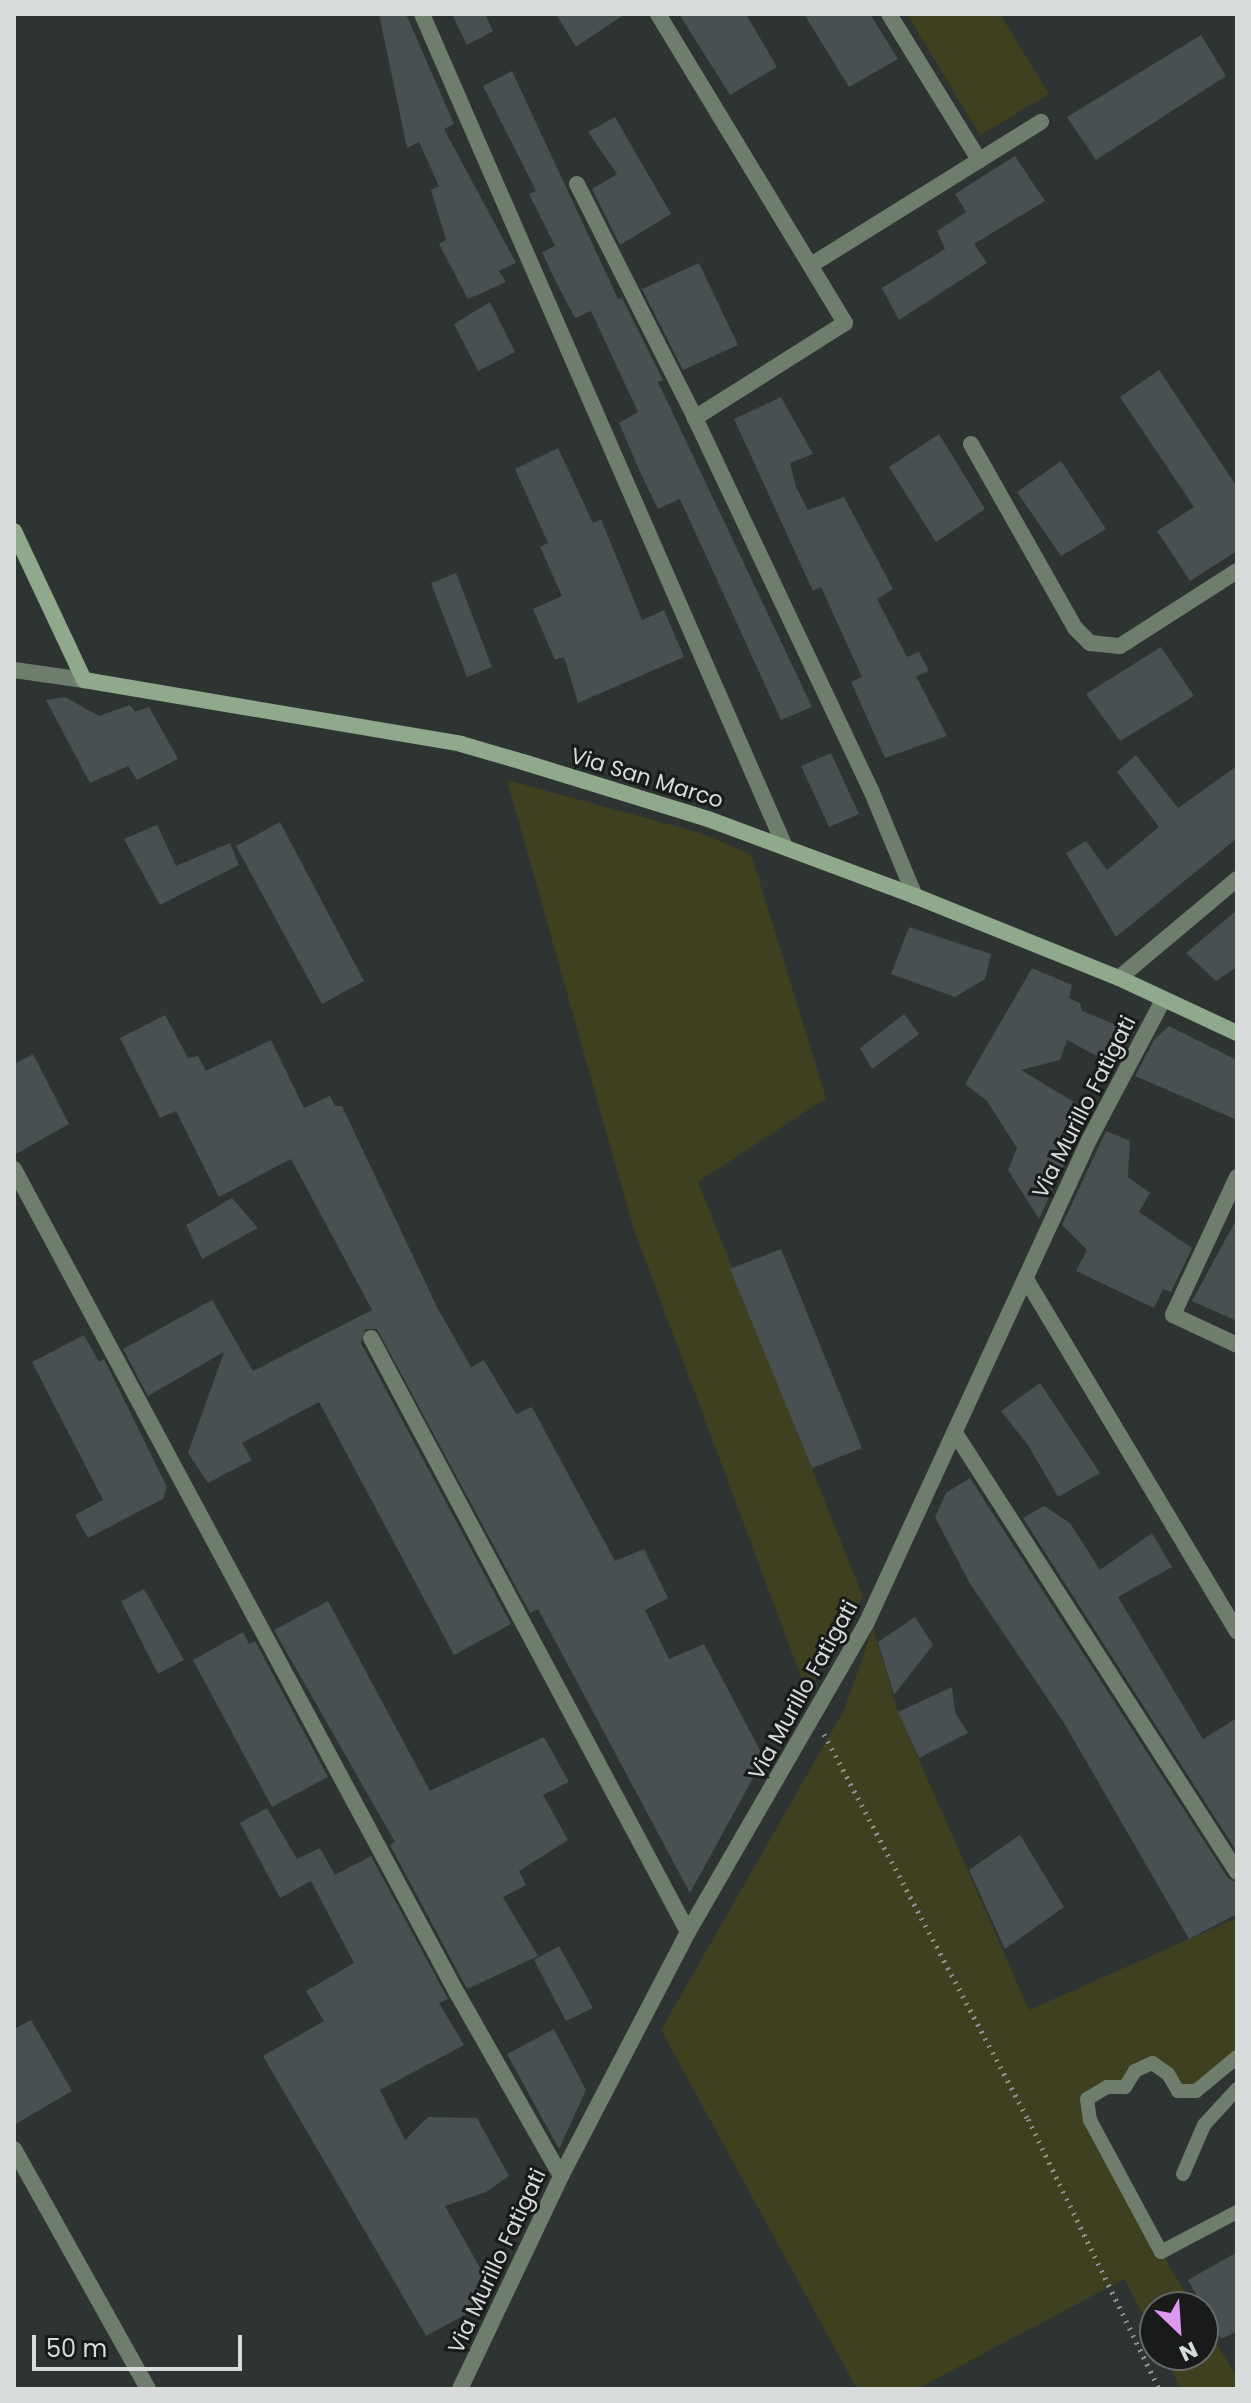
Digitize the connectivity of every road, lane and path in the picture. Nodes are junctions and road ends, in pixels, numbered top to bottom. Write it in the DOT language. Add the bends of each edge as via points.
graph roads {
  1 [pos="422,14"];
  2 [pos="658,14"];
  3 [pos="889,14"];
  4 [pos="1041,122"];
  5 [pos="979,160"];
  6 [pos="577,184"];
  7 [pos="811,265"];
  8 [pos="695,418"];
  9 [pos="971,444"];
  10 [pos="14,531"];
  11 [pos="1237,571"];
  12 [pos="14,670"];
  13 [pos="84,680"];
  14 [pos="785,847"];
  15 [pos="1237,879"];
  16 [pos="915,896"];
  17 [pos="1119,978"];
  18 [pos="1163,1000"];
  19 [pos="1237,1033"];
  20 [pos="14,1169"];
  21 [pos="1237,1177"];
  22 [pos="1026,1279"];
  23 [pos="371,1338"];
  24 [pos="1237,1345"];
  25 [pos="957,1436"];
  26 [pos="1237,1632"];
  27 [pos="814,1716"];
  28 [pos="1237,1872"];
  29 [pos="688,1932"];
  30 [pos="1237,2057"];
  31 [pos="1237,2089"];
  32 [pos="14,2149"];
  33 [pos="1183,2174"];
  34 [pos="561,2176"];
  35 [pos="1237,2212"];
  36 [pos="148,2389"];
  37 [pos="460,2389"];
  38 [pos="1159,2389"];
  1 -- 14 [label="street"];
  2 -- 7 [label="street"];
  3 -- 5 [label="street"];
  4 -- 5 [label="street"];
  5 -- 7 [label="street"];
  6 -- 8 [label="street"];
  7 -- 8 [label="street" via="845,323"];
  8 -- 16 [label="street" via="871,790"];
  9 -- 11 [label="street" via="1075,628 1090,643 1120,646"];
  10 -- 13 [label="main road"];
  12 -- 13 [label="street, Via San Marco"];
  13 -- 14 [label="main road, Via San Marco" via="461,744"];
  14 -- 16 [label="main road, Via San Marco"];
  15 -- 17 [label="street"];
  16 -- 17 [label="main road, Via San Marco"];
  17 -- 18 [label="main road, Via San Marco"];
  18 -- 19 [label="main road, Via San Marco"];
  18 -- 22 [label="street, Via Murillo Fatigati" via="1089,1140"];
  20 -- 34 [label="street" via="457,1993"];
  21 -- 24 [label="street" via="1173,1315"];
  22 -- 25 [label="street, Via Murillo Fatigati"];
  22 -- 26 [label="street"];
  23 -- 29 [label="street"];
  25 -- 27 [label="street, Via Murillo Fatigati" via="866,1624"];
  25 -- 28 [label="street"];
  27 -- 29 [label="street, Via Murillo Fatigati"];
  27 -- 38 [label="path" via="1028,2119"];
  29 -- 34 [label="street, Via Murillo Fatigati"];
  30 -- 35 [label="lane" via="1196,2091 1178,2091 1168,2074 1152,2063 1135,2071 1125,2087 1107,2087 1087,2099 1090,2120 1161,2252"];
  31 -- 33 [label="lane" via="1204,2125"];
  32 -- 36 [label="street"];
  34 -- 37 [label="street, Via Murillo Fatigati"];
}
